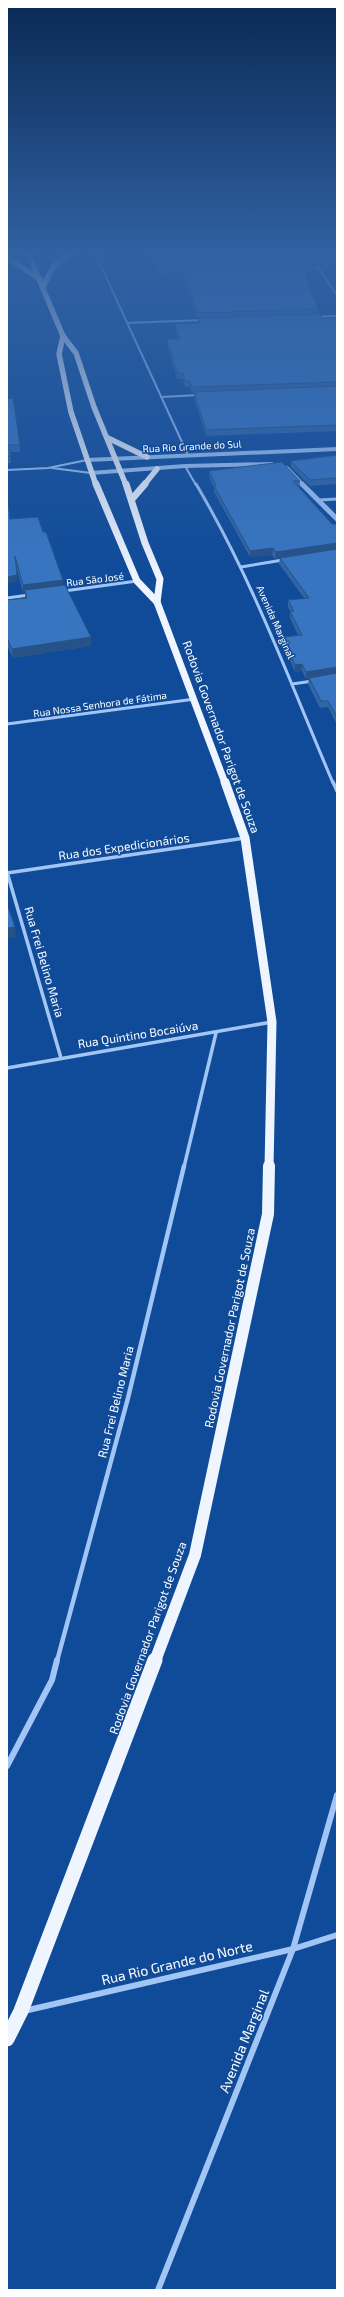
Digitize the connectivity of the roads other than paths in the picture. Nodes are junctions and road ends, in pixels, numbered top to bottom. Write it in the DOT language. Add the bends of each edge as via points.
graph roads {
  1 [pos="60,360"];
  2 [pos="78,360"];
  3 [pos="145,360"];
  4 [pos="201,395"];
  5 [pos="161,397"];
  6 [pos="108,438"];
  7 [pos="337,449"];
  8 [pos="188,455"];
  9 [pos="147,457"];
  10 [pos="116,458"];
  11 [pos="87,460"];
  12 [pos="276,464"];
  13 [pos="283,464"];
  14 [pos="185,466"];
  15 [pos="48,468"];
  16 [pos="157,468"];
  17 [pos="7,470"];
  18 [pos="120,471"];
  19 [pos="91,473"];
  20 [pos="132,499"];
  21 [pos="337,499"];
  22 [pos="319,500"];
  23 [pos="337,519"];
  24 [pos="285,560"];
  25 [pos="241,566"];
  26 [pos="137,581"];
  27 [pos="60,591"];
  28 [pos="38,594"];
  29 [pos="7,598"];
  30 [pos="157,602"];
  31 [pos="314,681"];
  32 [pos="292,684"];
  33 [pos="195,699"];
  34 [pos="7,724"];
  35 [pos="337,791"];
  36 [pos="245,838"];
  37 [pos="7,873"];
  38 [pos="272,1022"];
  39 [pos="216,1032"];
  40 [pos="61,1058"];
  41 [pos="7,1068"];
  42 [pos="7,1766"];
  43 [pos="337,1795"];
  44 [pos="337,1935"];
  45 [pos="293,1949"];
  46 [pos="21,2011"];
  47 [pos="7,2039"];
  48 [pos="158,2290"];
  1 -- 11 [label="main road, Rodovia Governador Parigot de Souza" via="71,412"];
  2 -- 6 [label="main road, Rodovia Governador Parigot de Souza" via="94,407"];
  3 -- 5 [label="street"];
  4 -- 5 [label="street"];
  5 -- 8 [label="street"];
  6 -- 9 [label="main road"];
  6 -- 10 [label="main road, Rodovia Governador Parigot de Souza"];
  7 -- 8 [label="street, Rua Rio Grande do Sul"];
  8 -- 9 [label="street, Rua Rio Grande do Sul"];
  9 -- 10 [label="street, Rua Rio Grande do Sul"];
  10 -- 11 [label="street, Rua Rio Grande do Sul"];
  10 -- 18 [label="main road, Rodovia Governador Parigot de Souza"];
  11 -- 15 [label="street, Rua Rio Grande do Sul"];
  11 -- 19 [label="main road, Rodovia Governador Parigot de Souza"];
  12 -- 14 [label="street"];
  13 -- 22 [label="street"];
  14 -- 16 [label="street"];
  14 -- 25 [label="street, Avenida Marginal"];
  15 -- 17 [label="street, Rua Rio Grande do Sul"];
  15 -- 19 [label="street, Rua Rio Grande do Sul"];
  16 -- 18 [label="street"];
  16 -- 20 [label="main road"];
  18 -- 19 [label="street"];
  18 -- 20 [label="main road, Rodovia Governador Parigot de Souza"];
  19 -- 26 [label="main road, Rodovia Governador Parigot de Souza" via="109,521"];
  20 -- 30 [label="main road, Rodovia Governador Parigot de Souza" via="160,579"];
  21 -- 22 [label="street"];
  22 -- 23 [label="street"];
  24 -- 25 [label="street"];
  25 -- 32 [label="street, Avenida Marginal"];
  26 -- 27 [label="street, Rua São José"];
  26 -- 30 [label="main road, Rodovia Governador Parigot de Souza"];
  28 -- 29 [label="street"];
  30 -- 33 [label="main road, Rodovia Governador Parigot de Souza"];
  31 -- 32 [label="street"];
  32 -- 35 [label="street, Avenida Marginal"];
  33 -- 34 [label="street, Rua Nossa Senhora de Fátima"];
  33 -- 36 [label="main road, Rodovia Governador Parigot de Souza"];
  36 -- 37 [label="street, Rua dos Expedicionários"];
  36 -- 38 [label="main road, Rodovia Governador Parigot de Souza"];
  37 -- 40 [label="street, Rua Frei Belino Maria"];
  38 -- 39 [label="street, Rua Quintino Bocaiúva"];
  38 -- 46 [label="main road, Rodovia Governador Parigot de Souza" via="268,1214 195,1555"];
  39 -- 40 [label="street, Rua Quintino Bocaiúva"];
  39 -- 42 [label="street, Rua Frei Belino Maria" via="128,1398 52,1680"];
  40 -- 41 [label="street, Rua Quintino Bocaiúva"];
  43 -- 45 [label="street, Avenida Marginal"];
  44 -- 45 [label="street, Rua Rio Grande do Norte"];
  45 -- 46 [label="street, Rua Rio Grande do Norte"];
  45 -- 48 [label="street, Avenida Marginal"];
  46 -- 47 [label="main road, Rodovia Governador Parigot de Souza"];
}
